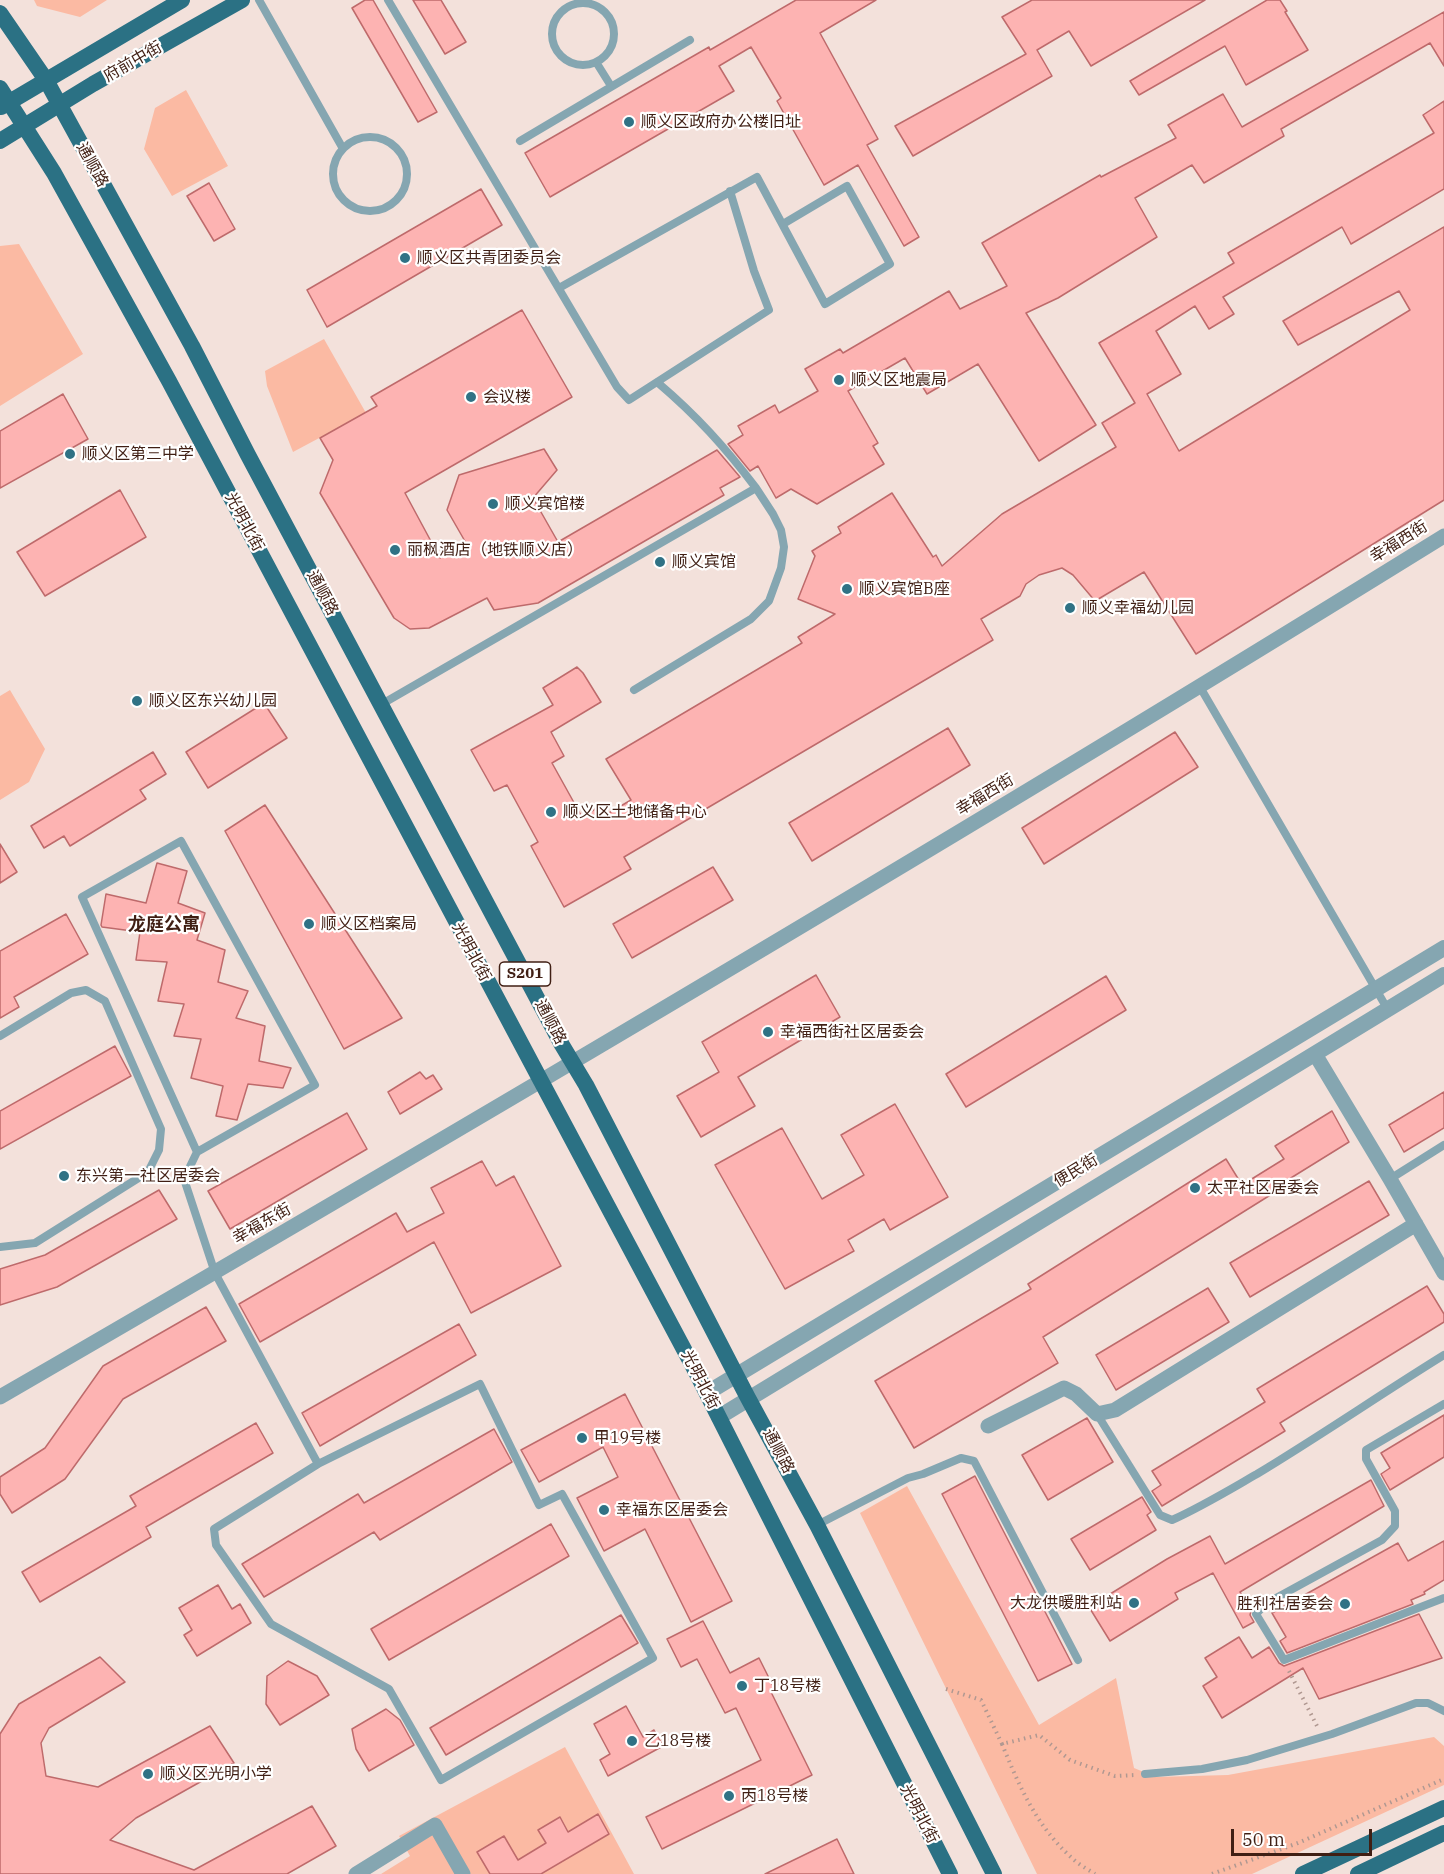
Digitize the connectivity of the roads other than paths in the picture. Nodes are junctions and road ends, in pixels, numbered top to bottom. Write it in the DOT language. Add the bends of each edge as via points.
graph roads {
  1 [pos="182,0"];
  2 [pos="242,0"];
  3 [pos="259,0"];
  4 [pos="388,0"];
  5 [pos="559,0"];
  6 [pos="565,9"];
  7 [pos="0,13"];
  8 [pos="690,40"];
  9 [pos="596,62"];
  10 [pos="46,80"];
  11 [pos="611,86"];
  12 [pos="3,99"];
  13 [pos="60,105"];
  14 [pos="25,127"];
  15 [pos="0,141"];
  16 [pos="520,141"];
  17 [pos="342,147"];
  18 [pos="730,191"];
  19 [pos="783,224"];
  20 [pos="559,288"];
  21 [pos="657,382"];
  22 [pos="756,488"];
  23 [pos="1444,536"];
  24 [pos="1200,687"];
  25 [pos="634,690"];
  26 [pos="382,704"];
  27 [pos="1444,948"];
  28 [pos="1444,975"];
  29 [pos="1375,990"];
  30 [pos="1388,1010"];
  31 [pos="0,1036"];
  32 [pos="1315,1054"];
  33 [pos="572,1063"];
  34 [pos="541,1081"];
  35 [pos="1444,1145"];
  36 [pos="197,1152"];
  37 [pos="1390,1179"];
  38 [pos="1416,1224"];
  39 [pos="0,1248"];
  40 [pos="215,1273"];
  41 [pos="1444,1273"];
  42 [pos="1444,1355"];
  43 [pos="737,1376"];
  44 [pos="707,1393"];
  45 [pos="0,1396"];
  46 [pos="748,1398"];
  47 [pos="1444,1404"];
  48 [pos="1097,1414"];
  49 [pos="719,1417"];
  50 [pos="988,1426"];
  51 [pos="318,1464"];
  52 [pos="817,1526"];
  53 [pos="1444,1598"];
  54 [pos="1078,1660"];
  55 [pos="1444,1711"];
  56 [pos="1145,1774"];
  57 [pos="1444,1808"];
  58 [pos="1444,1833"];
  59 [pos="356,1874"];
  60 [pos="463,1874"];
  61 [pos="950,1874"];
  62 [pos="994,1874"];
  63 [pos="1303,1874"];
  64 [pos="1358,1874"];
  1 -- 10 [label="main road, 府前中街"];
  2 -- 13 [label="main road, 府前中街"];
  3 -- 17 [label="lane"];
  4 -- 20 [label="lane"];
  5 -- 6 [label="lane"];
  6 -- 9 [label="lane" via="553,26 554,46 559,55 576,65"];
  6 -- 9 [label="lane" via="574,5 594,6 609,18 613,38 605,56"];
  7 -- 10 [label="main road, S201"];
  8 -- 11 [label="lane"];
  9 -- 11 [label="lane"];
  10 -- 12 [label="main road, 府前中街"];
  10 -- 13 [label="main road, 通顺路 / S201"];
  11 -- 16 [label="lane"];
  12 -- 14 [label="main road, 光明北街 / S201"];
  13 -- 14 [label="main road, 府前中街"];
  13 -- 26 [label="main road, 通顺路 / S201"];
  14 -- 15 [label="main road, 府前中街"];
  14 -- 34 [label="main road, 光明北街 / S201" via="169,381"];
  17 -- 17 [label="lane" via="333,163 332,175 341,198 351,207 369,211 397,200 407,178 402,155 394,146 372,136"];
  18 -- 19 [label="lane" via="757,177"];
  18 -- 20 [label="lane"];
  18 -- 21 [label="lane" via="769,310"];
  19 -- 19 [label="lane" via="825,304 890,264 847,186"];
  20 -- 21 [label="lane" via="617,387 629,400"];
  21 -- 22 [label="lane" via="714,434"];
  22 -- 25 [label="lane" via="781,530 784,547 769,601 751,619"];
  22 -- 26 [label="lane"];
  23 -- 24 [label="street, 幸福西街"];
  24 -- 29 [label="lane"];
  24 -- 33 [label="street, 幸福西街"];
  26 -- 33 [label="main road, 通顺路 / S201"];
  27 -- 29 [label="street, 便民街"];
  28 -- 30 [label="street, 便民街"];
  29 -- 30 [label="lane"];
  29 -- 43 [label="street, 便民街"];
  30 -- 32 [label="street, 便民街"];
  31 -- 39 [label="lane" via="71,993 86,990 105,1001 161,1129 159,1150 148,1172 35,1242"];
  32 -- 37 [label="street"];
  32 -- 46 [label="street, 便民街"];
  33 -- 34 [label="street, 幸福西街"];
  33 -- 43 [label="main road, 通顺路 / S201"];
  34 -- 40 [label="street, 幸福东街"];
  34 -- 44 [label="main road, 光明北街 / S201"];
  35 -- 37 [label="lane"];
  36 -- 36 [label="lane" via="315,1084 181,841 82,897"];
  36 -- 40 [label="lane" via="184,1179"];
  37 -- 38 [label="street"];
  38 -- 41 [label="street"];
  38 -- 48 [label="street" via="1115,1410"];
  40 -- 45 [label="street, 幸福东街"];
  40 -- 51 [label="lane"];
  42 -- 48 [label="lane" via="1312,1441 1172,1520 1160,1515"];
  43 -- 44 [label="street, 便民街"];
  43 -- 46 [label="main road, 通顺路 / S201"];
  44 -- 49 [label="main road, 光明北街 / S201"];
  46 -- 49 [label="street, 便民街"];
  46 -- 52 [label="main road, 通顺路 / S201"];
  47 -- 53 [label="lane" via="1366,1450 1366,1459 1395,1511 1395,1526 1383,1540 1267,1603 1256,1614 1284,1660"];
  48 -- 50 [label="street" via="1064,1388"];
  49 -- 61 [label="main road, 光明北街 / S201"];
  51 -- 51 [label="lane" via="214,1529 216,1545 271,1624 389,1689 441,1780 653,1658 562,1494 539,1505 480,1384"];
  52 -- 54 [label="lane" via="908,1478 961,1458 974,1461"];
  52 -- 62 [label="main road, 通顺路 / S201"];
  55 -- 56 [label="lane" via="1428,1702 1416,1703 1247,1760"];
  57 -- 63 [label="main road"];
  58 -- 64 [label="main road"];
  59 -- 60 [label="street" via="435,1825"];
}
